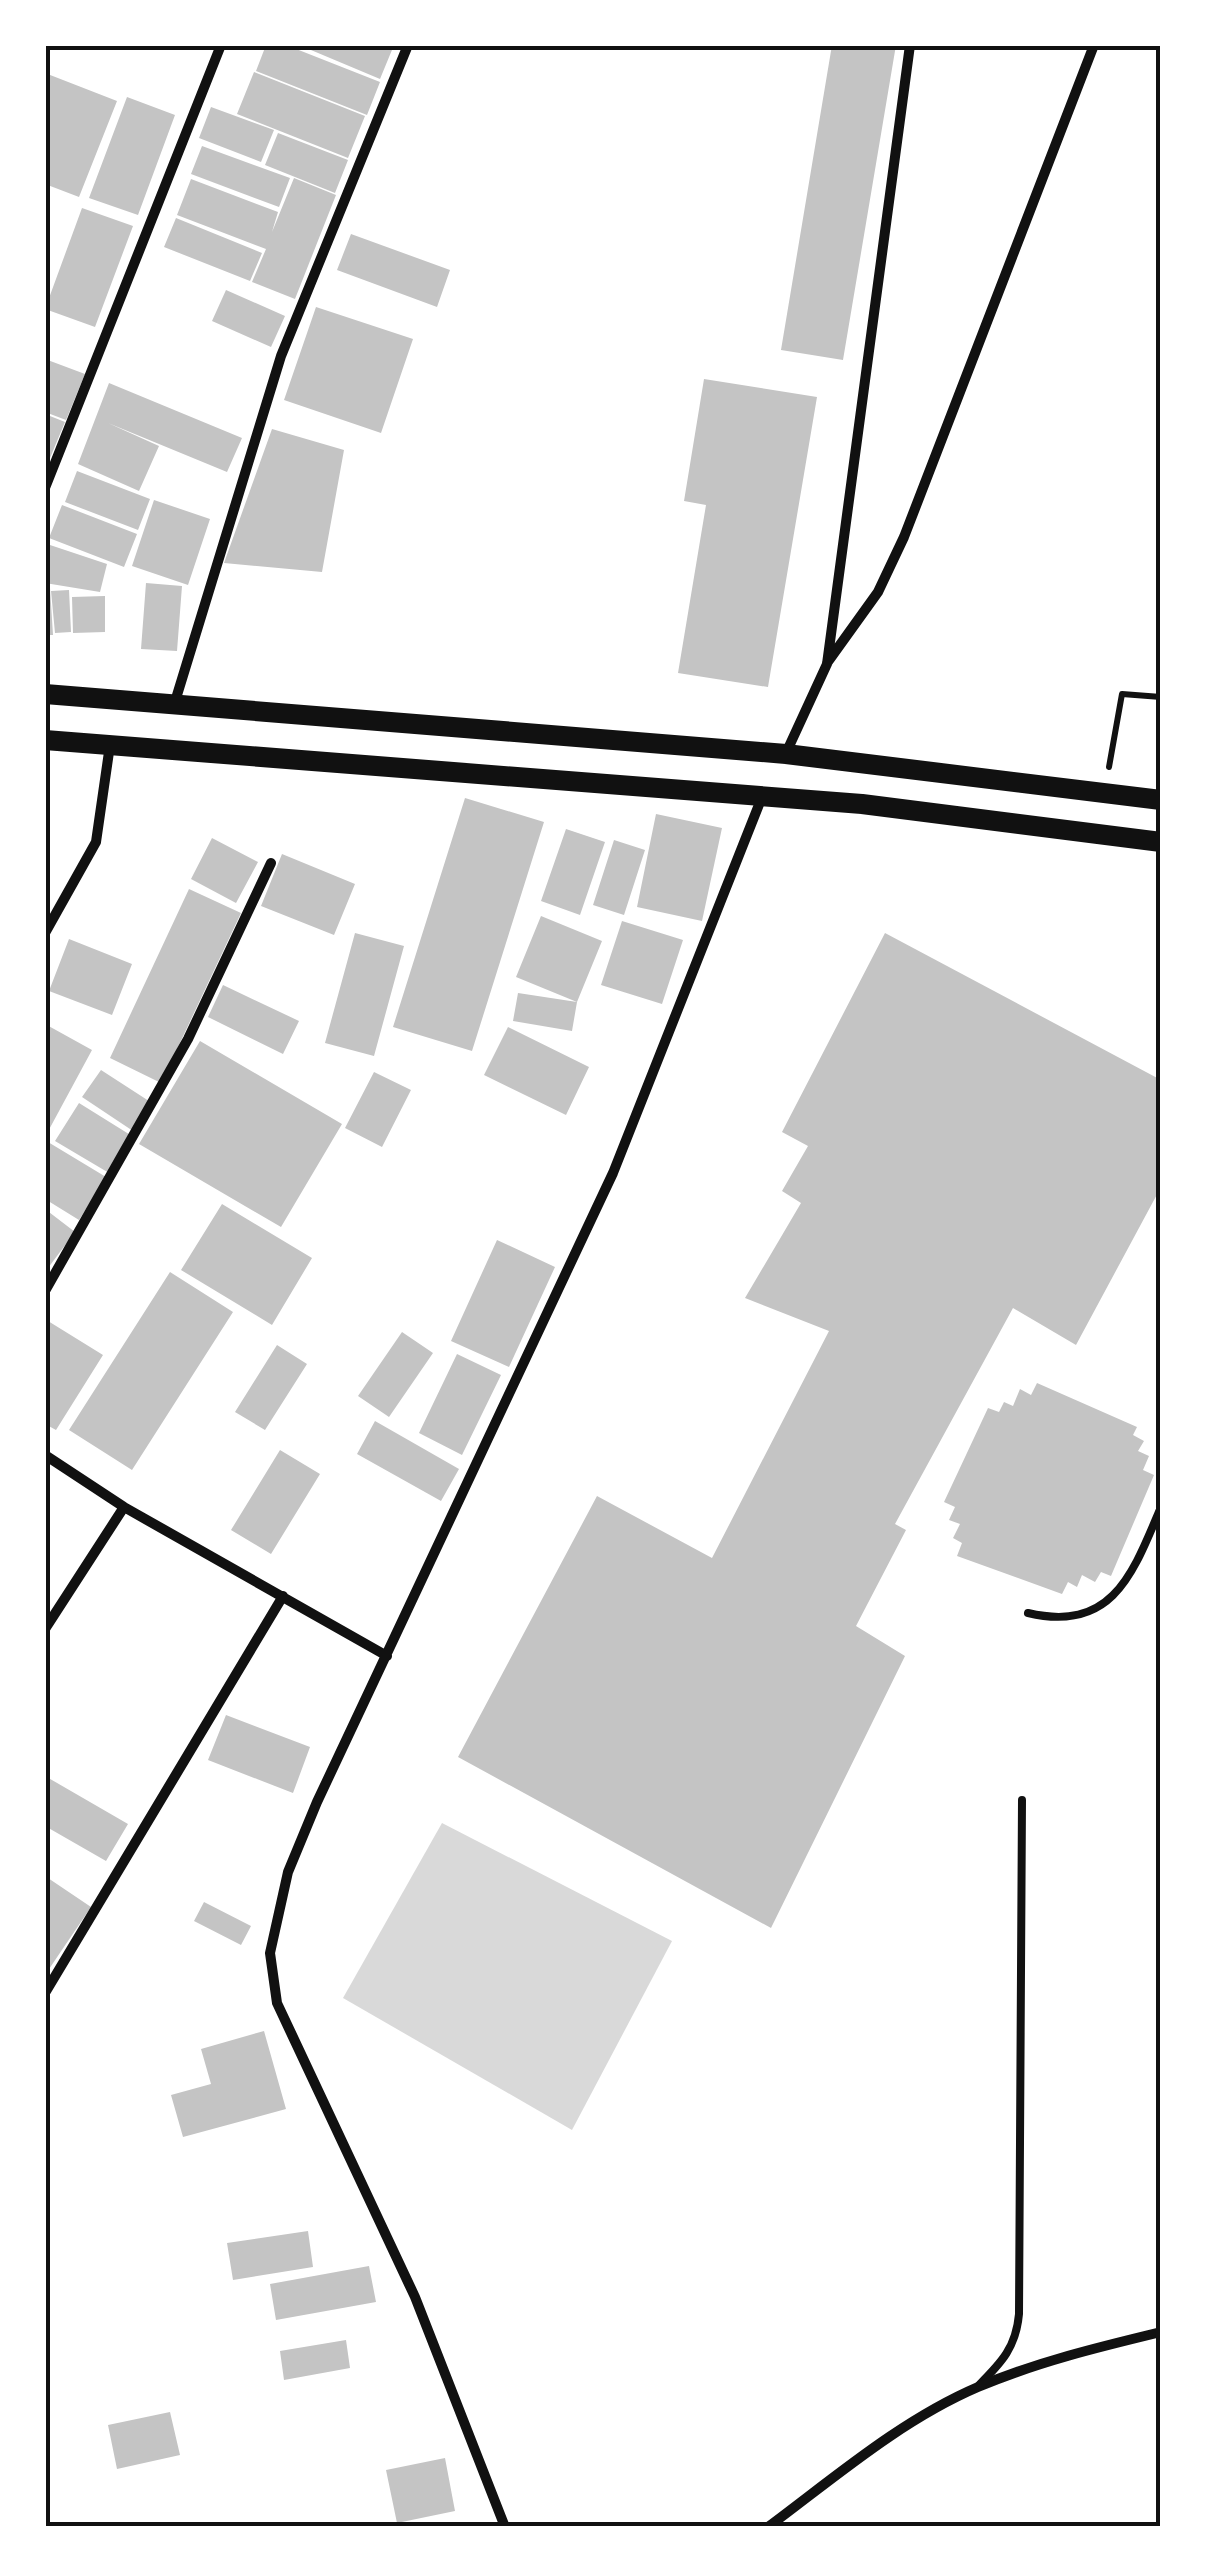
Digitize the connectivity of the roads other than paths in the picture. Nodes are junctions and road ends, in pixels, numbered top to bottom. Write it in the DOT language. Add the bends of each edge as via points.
graph roads {
  1 [pos="220,45"];
  2 [pos="408,45"];
  3 [pos="910,45"];
  4 [pos="1094,45"];
  5 [pos="45,488"];
  6 [pos="827,664"];
  7 [pos="45,694"];
  8 [pos="174,704"];
  9 [pos="45,740"];
  10 [pos="110,744"];
  11 [pos="786,754"];
  12 [pos="762,798"];
  13 [pos="1161,800"];
  14 [pos="1161,842"];
  15 [pos="272,864"];
  16 [pos="45,933"];
  17 [pos="45,1290"];
  18 [pos="45,1455"];
  19 [pos="124,1506"];
  20 [pos="1161,1507"];
  21 [pos="282,1596"];
  22 [pos="1028,1613"];
  23 [pos="45,1629"];
  24 [pos="387,1656"];
  25 [pos="1022,1800"];
  26 [pos="45,1993"];
  27 [pos="1161,2332"];
  28 [pos="976,2388"];
  29 [pos="506,2527"];
  30 [pos="768,2527"];
  1 -- 5 [label="street"];
  2 -- 8 [label="street" via="282,356"];
  3 -- 6 [label="street"];
  4 -- 6 [label="street" via="904,537 878,592"];
  6 -- 11 [label="street"];
  7 -- 8 [label="main road"];
  8 -- 11 [label="main road"];
  9 -- 10 [label="main road"];
  10 -- 12 [label="main road"];
  10 -- 16 [label="street" via="96,842"];
  11 -- 13 [label="main road"];
  12 -- 14 [label="main road"];
  12 -- 24 [label="street" via="613,1173"];
  15 -- 17 [label="street" via="188,1039"];
  18 -- 19 [label="street"];
  19 -- 21 [label="street"];
  19 -- 23 [label="street"];
  20 -- 22 [label="lane" via="1130,1580 1095,1609 1062,1621"];
  21 -- 24 [label="street"];
  21 -- 26 [label="street"];
  24 -- 29 [label="street" via="288,1872 270,1953 276,2004 422,2313"];
  25 -- 28 [label="lane" via="1019,2314 1009,2354"];
  27 -- 28 [label="street" via="1061,2357"];
  28 -- 30 [label="street" via="921,2417"];
}
